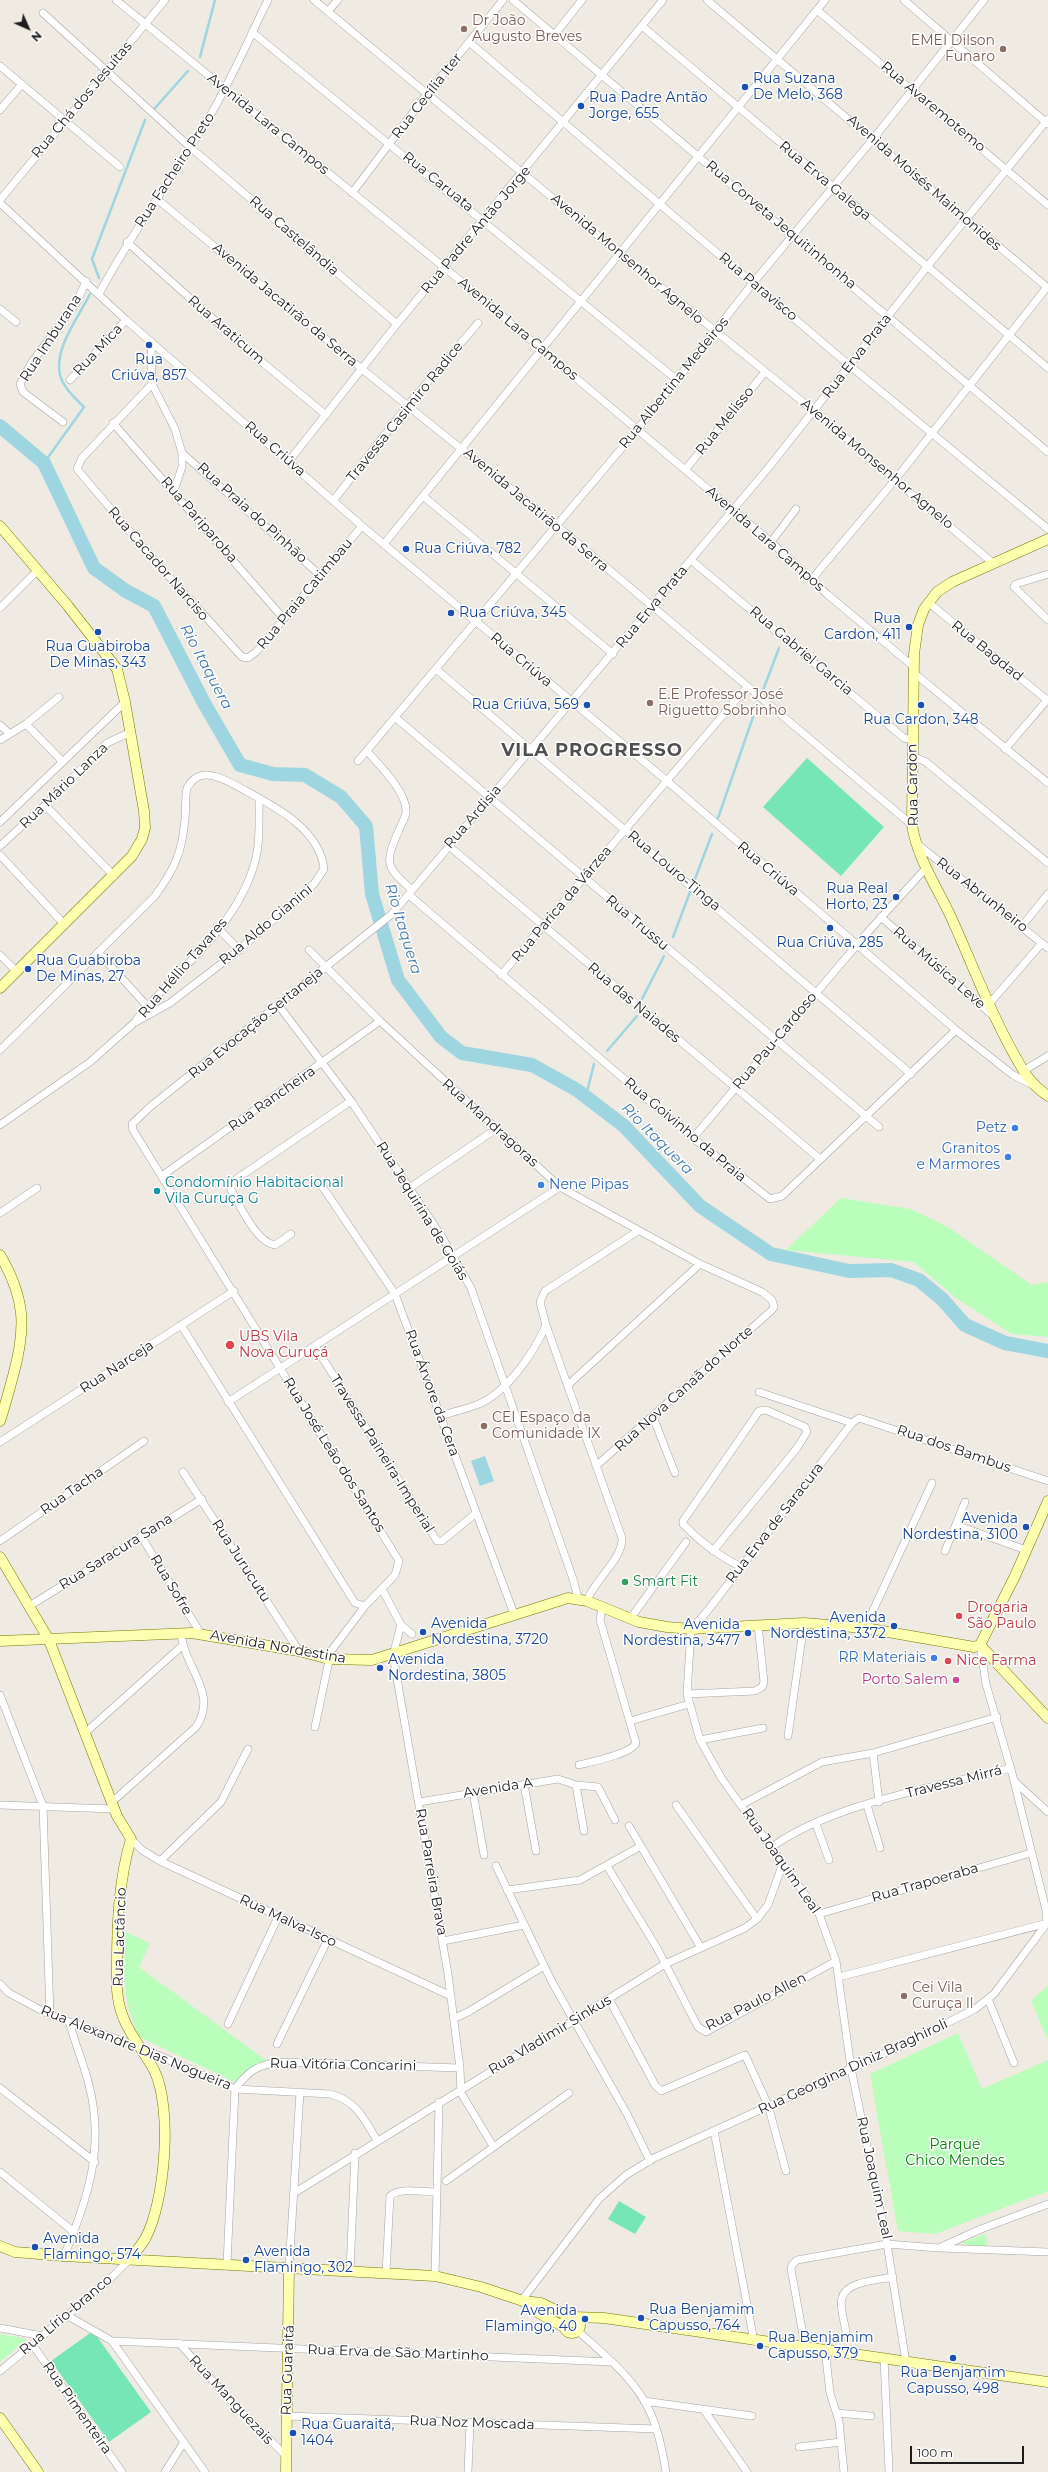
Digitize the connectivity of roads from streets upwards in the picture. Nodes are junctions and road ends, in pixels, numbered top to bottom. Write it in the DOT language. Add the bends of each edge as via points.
graph roads {
  1 [pos="116,0"];
  2 [pos="165,0"];
  3 [pos="268,0"];
  4 [pos="314,0"];
  5 [pos="338,0"];
  6 [pos="503,0"];
  7 [pos="513,0"];
  8 [pos="582,0"];
  9 [pos="663,0"];
  10 [pos="707,0"];
  11 [pos="825,0"];
  12 [pos="904,0"];
  13 [pos="984,0"];
  14 [pos="817,10"];
  15 [pos="328,11"];
  16 [pos="43,13"];
  17 [pos="145,24"];
  18 [pos="642,26"];
  19 [pos="252,32"];
  20 [pos="555,34"];
  21 [pos="951,41"];
  22 [pos="469,42"];
  23 [pos="777,58"];
  24 [pos="0,66"];
  25 [pos="106,70"];
  26 [pos="602,75"];
  27 [pos="22,84"];
  28 [pos="226,89"];
  29 [pos="912,90"];
  30 [pos="427,94"];
  31 [pos="738,107"];
  32 [pos="0,110"];
  33 [pos="64,120"];
  34 [pos="1047,122"];
  35 [pos="564,124"];
  36 [pos="873,139"];
  37 [pos="390,143"];
  38 [pos="190,147"];
  39 [pos="699,155"];
  40 [pos="120,167"];
  41 [pos="1007,169"];
  42 [pos="523,173"];
  43 [pos="833,187"];
  44 [pos="352,193"];
  45 [pos="157,199"];
  46 [pos="0,202"];
  47 [pos="659,204"];
  48 [pos="1048,206"];
  49 [pos="485,220"];
  50 [pos="966,220"];
  51 [pos="794,235"];
  52 [pos="127,242"];
  53 [pos="619,253"];
  54 [pos="446,268"];
  55 [pos="926,268"];
  56 [pos="87,283"];
  57 [pos="753,283"];
  58 [pos="1047,287"];
  59 [pos="97,292"];
  60 [pos="581,300"];
  61 [pos="0,309"];
  62 [pos="888,317"];
  63 [pos="126,320"];
  64 [pos="16,322"];
  65 [pos="478,323"];
  66 [pos="397,324"];
  67 [pos="715,332"];
  68 [pos="1009,336"];
  69 [pos="151,341"];
  70 [pos="542,349"];
  71 [pos="849,365"];
  72 [pos="1048,368"];
  73 [pos="362,370"];
  74 [pos="766,372"];
  75 [pos="70,380"];
  76 [pos="677,380"];
  77 [pos="152,384"];
  78 [pos="970,386"];
  79 [pos="408,405"];
  80 [pos="814,411"];
  81 [pos="326,415"];
  82 [pos="63,422"];
  83 [pos="114,422"];
  84 [pos="637,430"];
  85 [pos="932,434"];
  86 [pos="462,448"];
  87 [pos="1048,452"];
  88 [pos="182,453"];
  89 [pos="289,462"];
  90 [pos="684,470"];
  91 [pos="895,480"];
  92 [pos="174,491"];
  93 [pos="423,496"];
  94 [pos="333,501"];
  95 [pos="796,509"];
  96 [pos="733,510"];
  97 [pos="0,526"];
  98 [pos="362,526"];
  99 [pos="556,526"];
  100 [pos="1048,529"];
  101 [pos="1048,539"];
  102 [pos="771,542"];
  103 [pos="384,544"];
  104 [pos="691,560"];
  105 [pos="994,564"];
  106 [pos="38,570"];
  107 [pos="517,572"];
  108 [pos="1048,574"];
  109 [pos="320,575"];
  110 [pos="812,579"];
  111 [pos="928,602"];
  112 [pos="652,606"];
  113 [pos="0,608"];
  114 [pos="284,618"];
  115 [pos="1048,620"];
  116 [pos="476,623"];
  117 [pos="613,654"];
  118 [pos="245,658"];
  119 [pos="436,669"];
  120 [pos="914,670"];
  121 [pos="747,687"];
  122 [pos="59,697"];
  123 [pos="1048,699"];
  124 [pos="125,702"];
  125 [pos="572,702"];
  126 [pos="396,718"];
  127 [pos="26,724"];
  128 [pos="0,725"];
  129 [pos="131,732"];
  130 [pos="10,734"];
  131 [pos="0,740"];
  132 [pos="912,740"];
  133 [pos="1005,749"];
  134 [pos="531,750"];
  135 [pos="367,751"];
  136 [pos="912,756"];
  137 [pos="62,761"];
  138 [pos="358,761"];
  139 [pos="666,781"];
  140 [pos="1048,783"];
  141 [pos="259,798"];
  142 [pos="489,799"];
  143 [pos="45,805"];
  144 [pos="0,822"];
  145 [pos="912,825"];
  146 [pos="626,830"];
  147 [pos="915,842"];
  148 [pos="0,846"];
  149 [pos="449,846"];
  150 [pos="0,855"];
  151 [pos="1048,863"];
  152 [pos="926,868"];
  153 [pos="114,876"];
  154 [pos="584,878"];
  155 [pos="410,892"];
  156 [pos="1048,894"];
  157 [pos="881,917"];
  158 [pos="65,925"];
  159 [pos="1022,926"];
  160 [pos="543,927"];
  161 [pos="219,929"];
  162 [pos="372,929"];
  163 [pos="857,945"];
  164 [pos="1045,946"];
  165 [pos="239,950"];
  166 [pos="309,950"];
  167 [pos="98,952"];
  168 [pos="0,956"];
  169 [pos="327,966"];
  170 [pos="17,972"];
  171 [pos="502,975"];
  172 [pos="0,988"];
  173 [pos="817,992"];
  174 [pos="990,1003"];
  175 [pos="279,1006"];
  176 [pos="148,1007"];
  177 [pos="997,1019"];
  178 [pos="380,1021"];
  179 [pos="134,1023"];
  180 [pos="956,1030"];
  181 [pos="776,1040"];
  182 [pos="0,1050"];
  183 [pos="1048,1056"];
  184 [pos="322,1064"];
  185 [pos="1023,1071"];
  186 [pos="911,1074"];
  187 [pos="1035,1086"];
  188 [pos="735,1089"];
  189 [pos="1048,1096"];
  190 [pos="351,1101"];
  191 [pos="139,1116"];
  192 [pos="866,1116"];
  193 [pos="0,1125"];
  194 [pos="879,1127"];
  195 [pos="496,1129"];
  196 [pos="693,1138"];
  197 [pos="820,1160"];
  198 [pos="163,1176"];
  199 [pos="322,1186"];
  200 [pos="560,1187"];
  201 [pos="37,1188"];
  202 [pos="408,1189"];
  203 [pos="0,1213"];
  204 [pos="638,1231"];
  205 [pos="290,1234"];
  206 [pos="0,1255"];
  207 [pos="454,1256"];
  208 [pos="700,1264"];
  209 [pos="234,1291"];
  210 [pos="395,1294"];
  211 [pos="771,1311"];
  212 [pos="546,1325"];
  213 [pos="181,1326"];
  214 [pos="315,1346"];
  215 [pos="280,1368"];
  216 [pos="504,1383"];
  217 [pos="568,1384"];
  218 [pos="759,1392"];
  219 [pos="228,1402"];
  220 [pos="440,1416"];
  221 [pos="653,1417"];
  222 [pos="861,1418"];
  223 [pos="0,1421"];
  224 [pos="852,1423"];
  225 [pos="144,1441"];
  226 [pos="0,1442"];
  227 [pos="596,1466"];
  228 [pos="184,1472"];
  229 [pos="675,1473"];
  230 [pos="1048,1481"];
  231 [pos="932,1483"];
  232 [pos="202,1499"];
  233 [pos="1048,1501"];
  234 [pos="965,1502"];
  235 [pos="475,1514"];
  236 [pos="956,1525"];
  237 [pos="141,1536"];
  238 [pos="0,1541"];
  239 [pos="686,1542"];
  240 [pos="1026,1550"];
  241 [pos="945,1551"];
  242 [pos="713,1552"];
  243 [pos="0,1557"];
  244 [pos="741,1567"];
  245 [pos="382,1589"];
  246 [pos="582,1599"];
  247 [pos="30,1605"];
  248 [pos="365,1606"];
  249 [pos="602,1607"];
  250 [pos="514,1614"];
  251 [pos="630,1619"];
  252 [pos="804,1623"];
  253 [pos="758,1625"];
  254 [pos="402,1626"];
  255 [pos="865,1628"];
  256 [pos="691,1629"];
  257 [pos="181,1633"];
  258 [pos="201,1634"];
  259 [pos="412,1634"];
  260 [pos="49,1640"];
  261 [pos="0,1641"];
  262 [pos="980,1645"];
  263 [pos="182,1646"];
  264 [pos="299,1651"];
  265 [pos="393,1655"];
  266 [pos="329,1659"];
  267 [pos="995,1661"];
  268 [pos="983,1669"];
  269 [pos="687,1694"];
  270 [pos="0,1695"];
  271 [pos="689,1704"];
  272 [pos="1047,1714"];
  273 [pos="997,1717"];
  274 [pos="630,1721"];
  275 [pos="315,1727"];
  276 [pos="763,1728"];
  277 [pos="86,1732"];
  278 [pos="788,1736"];
  279 [pos="700,1740"];
  280 [pos="248,1749"];
  281 [pos="873,1753"];
  282 [pos="578,1765"];
  283 [pos="1011,1768"];
  284 [pos="1014,1781"];
  285 [pos="524,1784"];
  286 [pos="576,1785"];
  287 [pos="473,1792"];
  288 [pos="419,1802"];
  289 [pos="879,1802"];
  290 [pos="0,1805"];
  291 [pos="113,1805"];
  292 [pos="676,1805"];
  293 [pos="741,1805"];
  294 [pos="867,1805"];
  295 [pos="43,1806"];
  296 [pos="1048,1812"];
  297 [pos="615,1820"];
  298 [pos="816,1824"];
  299 [pos="629,1826"];
  300 [pos="584,1831"];
  301 [pos="131,1839"];
  302 [pos="641,1846"];
  303 [pos="772,1847"];
  304 [pos="880,1848"];
  305 [pos="536,1850"];
  306 [pos="1031,1853"];
  307 [pos="484,1855"];
  308 [pos="829,1860"];
  309 [pos="160,1861"];
  310 [pos="783,1863"];
  311 [pos="496,1866"];
  312 [pos="607,1866"];
  313 [pos="507,1890"];
  314 [pos="819,1914"];
  315 [pos="278,1917"];
  316 [pos="757,1919"];
  317 [pos="1048,1923"];
  318 [pos="524,1925"];
  319 [pos="328,1940"];
  320 [pos="443,1941"];
  321 [pos="701,1948"];
  322 [pos="836,1961"];
  323 [pos="666,1964"];
  324 [pos="544,1966"];
  325 [pos="839,1977"];
  326 [pos="0,1984"];
  327 [pos="451,1996"];
  328 [pos="609,1999"];
  329 [pos="988,1999"];
  330 [pos="50,2015"];
  331 [pos="455,2018"];
  332 [pos="572,2020"];
  333 [pos="70,2024"];
  334 [pos="228,2024"];
  335 [pos="277,2044"];
  336 [pos="140,2047"];
  337 [pos="1014,2062"];
  338 [pos="460,2068"];
  339 [pos="851,2068"];
  340 [pos="0,2088"];
  341 [pos="235,2088"];
  342 [pos="461,2089"];
  343 [pos="300,2092"];
  344 [pos="569,2093"];
  345 [pos="439,2102"];
  346 [pos="768,2105"];
  347 [pos="714,2131"];
  348 [pos="377,2140"];
  349 [pos="493,2146"];
  350 [pos="355,2153"];
  351 [pos="650,2161"];
  352 [pos="95,2162"];
  353 [pos="786,2171"];
  354 [pos="0,2172"];
  355 [pos="446,2181"];
  356 [pos="294,2192"];
  357 [pos="437,2192"];
  358 [pos="1048,2204"];
  359 [pos="74,2232"];
  360 [pos="887,2244"];
  361 [pos="0,2246"];
  362 [pos="939,2248"];
  363 [pos="1048,2252"];
  364 [pos="64,2256"];
  365 [pos="130,2259"];
  366 [pos="227,2264"];
  367 [pos="289,2268"];
  368 [pos="350,2271"];
  369 [pos="386,2273"];
  370 [pos="435,2276"];
  371 [pos="893,2277"];
  372 [pos="523,2300"];
  373 [pos="68,2316"];
  374 [pos="575,2322"];
  375 [pos="564,2327"];
  376 [pos="0,2328"];
  377 [pos="846,2332"];
  378 [pos="42,2336"];
  379 [pos="112,2341"];
  380 [pos="754,2341"];
  381 [pos="179,2343"];
  382 [pos="32,2344"];
  383 [pos="806,2346"];
  384 [pos="290,2349"];
  385 [pos="825,2349"];
  386 [pos="884,2358"];
  387 [pos="612,2362"];
  388 [pos="906,2362"];
  389 [pos="0,2371"];
  390 [pos="1048,2382"];
  391 [pos="644,2401"];
  392 [pos="704,2410"];
  393 [pos="837,2413"];
  394 [pos="287,2416"];
  395 [pos="752,2416"];
  396 [pos="871,2416"];
  397 [pos="0,2418"];
  398 [pos="470,2423"];
  399 [pos="656,2429"];
  400 [pos="184,2442"];
  401 [pos="841,2442"];
  402 [pos="799,2447"];
  403 [pos="285,2455"];
  404 [pos="889,2471"];
  405 [pos="38,2472"];
  406 [pos="122,2472"];
  407 [pos="165,2472"];
  408 [pos="205,2472"];
  409 [pos="286,2472"];
  410 [pos="468,2472"];
  411 [pos="666,2472"];
  412 [pos="746,2472"];
  413 [pos="844,2472"];
  1 -- 17 [label="street, Avenida Lara Campos"];
  2 -- 17 [label="street, Rua Chá dos Jesuítas"];
  3 -- 19 [label="street, Rua Facheiro Preto"];
  4 -- 15 [label="street, Avenida Monsenhor Agnelo"];
  5 -- 15 [label="street"];
  6 -- 22 [label="street, Rua Cecília Iter"];
  7 -- 20 [label="street, Rua Corveta Jequitinhonha"];
  8 -- 20 [label="street"];
  9 -- 18 [label="street, Rua Padre Antão Jorge"];
  10 -- 23 [label="street, Avenida Moisés Maimonides"];
  11 -- 14 [label="street"];
  12 -- 21 [label="street"];
  13 -- 21 [label="street, Rua Albertina Medeiros"];
  14 -- 23 [label="street"];
  14 -- 29 [label="street, Rua Avaremotemo"];
  15 -- 30 [label="street, Avenida Monsenhor Agnelo"];
  16 -- 25 [label="street, Rua Castelândia"];
  17 -- 25 [label="street, Rua Chá dos Jesuítas"];
  17 -- 28 [label="street, Avenida Lara Campos"];
  18 -- 26 [label="street, Rua Padre Antão Jorge"];
  18 -- 31 [label="street, Rua Erva Galega"];
  19 -- 28 [label="street, Rua Facheiro Preto"];
  19 -- 37 [label="street, Rua Caruata"];
  20 -- 26 [label="street, Rua Corveta Jequitinhonha"];
  21 -- 29 [label="street, Rua Albertina Medeiros"];
  21 -- 34 [label="street"];
  22 -- 30 [label="street, Rua Cecília Iter"];
  22 -- 35 [label="street, Rua Paravisco"];
  23 -- 31 [label="street"];
  23 -- 36 [label="street, Avenida Moisés Maimonides"];
  24 -- 27 [label="street"];
  25 -- 33 [label="street, Rua Chá dos Jesuítas"];
  25 -- 38 [label="street, Rua Castelândia"];
  26 -- 35 [label="street, Rua Padre Antão Jorge"];
  26 -- 39 [label="street, Rua Corveta Jequitinhonha"];
  27 -- 32 [label="street"];
  27 -- 33 [label="street"];
  28 -- 38 [label="street, Rua Facheiro Preto"];
  28 -- 44 [label="street, Avenida Lara Campos"];
  29 -- 36 [label="street, Rua Albertina Medeiros"];
  29 -- 41 [label="street, Rua Avaremotemo"];
  30 -- 37 [label="street, Rua Cecília Iter"];
  30 -- 42 [label="street, Avenida Monsenhor Agnelo"];
  31 -- 39 [label="street"];
  31 -- 43 [label="street, Rua Erva Galega"];
  33 -- 40 [label="street"];
  33 -- 46 [label="street, Rua Chá dos Jesuítas"];
  34 -- 41 [label="street, Rua Erva Prata"];
  35 -- 42 [label="street, Rua Padre Antão Jorge"];
  35 -- 47 [label="street, Rua Paravisco"];
  36 -- 43 [label="street, Rua Albertina Medeiros"];
  36 -- 50 [label="street, Avenida Moisés Maimonides"];
  37 -- 44 [label="street, Rua Cecília Iter"];
  37 -- 49 [label="street, Rua Caruata"];
  38 -- 45 [label="street, Rua Facheiro Preto"];
  38 -- 66 [label="street, Rua Castelândia"];
  39 -- 47 [label="street"];
  39 -- 51 [label="street, Rua Corveta Jequitinhonha"];
  41 -- 48 [label="street, Rua Avaremotemo"];
  41 -- 50 [label="street, Rua Erva Prata"];
  42 -- 49 [label="street, Rua Padre Antão Jorge"];
  42 -- 53 [label="street, Avenida Monsenhor Agnelo"];
  43 -- 51 [label="street, Rua Albertina Medeiros"];
  43 -- 55 [label="street, Rua Erva Galega"];
  44 -- 54 [label="street, Avenida Lara Campos"];
  45 -- 52 [label="street, Rua Facheiro Preto"];
  45 -- 73 [label="street, Avenida Jacatirão da Serra"];
  46 -- 56 [label="street, Rua Criúva"];
  47 -- 53 [label="street"];
  47 -- 57 [label="street, Rua Paravisco"];
  49 -- 54 [label="street, Rua Padre Antão Jorge"];
  49 -- 60 [label="street, Rua Caruata"];
  50 -- 55 [label="street, Rua Erva Prata"];
  50 -- 58 [label="street, Avenida Moisés Maimonides"];
  51 -- 57 [label="street, Rua Albertina Medeiros"];
  51 -- 62 [label="street, Rua Corveta Jequitinhonha"];
  52 -- 59 [label="street, Rua Facheiro Preto"];
  52 -- 81 [label="street, Rua Araticum"];
  53 -- 60 [label="street"];
  53 -- 67 [label="street, Avenida Monsenhor Agnelo"];
  54 -- 66 [label="street, Rua Padre Antão Jorge"];
  54 -- 70 [label="street, Avenida Lara Campos"];
  55 -- 62 [label="street, Rua Erva Prata"];
  55 -- 68 [label="street, Rua Erva Galega"];
  56 -- 59 [label="street, Rua Criúva"];
  56 -- 82 [label="street, Rua Imburana" via="77,302 32,362 20,384 23,392"];
  57 -- 67 [label="street, Rua Albertina Medeiros"];
  57 -- 71 [label="street, Rua Paravisco"];
  58 -- 68 [label="street"];
  59 -- 63 [label="street, Rua Criúva"];
  60 -- 70 [label="street"];
  60 -- 76 [label="street, Rua Caruata"];
  61 -- 64 [label="street"];
  62 -- 71 [label="street, Rua Erva Prata"];
  62 -- 78 [label="street, Rua Corveta Jequitinhonha"];
  63 -- 69 [label="street, Rua Criúva"];
  63 -- 75 [label="street, Rua Mica"];
  65 -- 79 [label="street, Travessa Casimiro Radice"];
  66 -- 73 [label="street, Rua Padre Antão Jorge"];
  67 -- 74 [label="street, Avenida Monsenhor Agnelo"];
  67 -- 76 [label="street, Rua Albertina Medeiros"];
  68 -- 72 [label="street, Rua Erva Galega"];
  68 -- 78 [label="street"];
  69 -- 77 [label="street"];
  69 -- 89 [label="street, Rua Criúva"];
  70 -- 84 [label="street, Avenida Lara Campos"];
  70 -- 86 [label="street"];
  71 -- 80 [label="street, Rua Erva Prata"];
  71 -- 85 [label="street, Rua Paravisco"];
  73 -- 79 [label="street, Avenida Jacatirão da Serra"];
  73 -- 81 [label="street, Rua Padre Antão Jorge"];
  74 -- 80 [label="street, Avenida Monsenhor Agnelo"];
  74 -- 90 [label="street, Rua Melisso"];
  76 -- 84 [label="street, Rua Albertina Medeiros"];
  77 -- 83 [label="street"];
  77 -- 88 [label="street" via="175,429"];
  78 -- 85 [label="street"];
  78 -- 87 [label="street, Rua Corveta Jequitinhonha"];
  79 -- 86 [label="street, Avenida Jacatirão da Serra"];
  79 -- 94 [label="street, Travessa Casimiro Radice"];
  80 -- 91 [label="street, Avenida Monsenhor Agnelo"];
  80 -- 96 [label="street, Rua Erva Prata"];
  81 -- 89 [label="street, Rua Padre Antão Jorge"];
  83 -- 92 [label="street, Rua Pariparoba"];
  83 -- 118 [label="street, Rua Cacador Narciso" via="77,465 77,469 155,561 229,644"];
  84 -- 90 [label="street, Avenida Lara Campos"];
  84 -- 99 [label="street, Rua Albertina Medeiros"];
  85 -- 91 [label="street"];
  85 -- 100 [label="street, Rua Paravisco"];
  86 -- 93 [label="street"];
  86 -- 99 [label="street, Avenida Jacatirão da Serra"];
  88 -- 92 [label="street" via="182,467"];
  88 -- 109 [label="street, Rua Praia do Pinhão"];
  89 -- 94 [label="street, Rua Criúva"];
  90 -- 96 [label="street, Avenida Lara Campos"];
  91 -- 105 [label="street, Avenida Monsenhor Agnelo"];
  91 -- 110 [label="street"];
  92 -- 114 [label="street, Rua Pariparoba"];
  93 -- 103 [label="street"];
  93 -- 107 [label="street"];
  94 -- 98 [label="street, Rua Criúva"];
  95 -- 102 [label="street"];
  96 -- 102 [label="street, Avenida Lara Campos"];
  96 -- 104 [label="street, Rua Erva Prata"];
  97 -- 106 [label="street"];
  98 -- 103 [label="street, Rua Criúva"];
  98 -- 109 [label="street, Rua Praia Catimbau"];
  99 -- 107 [label="street, Rua Albertina Medeiros"];
  99 -- 112 [label="street, Avenida Jacatirão da Serra"];
  101 -- 105 [label="street, Rua Cardon"];
  102 -- 110 [label="street, Avenida Lara Campos"];
  103 -- 116 [label="street, Rua Criúva"];
  104 -- 112 [label="street, Rua Erva Prata"];
  104 -- 132 [label="street, Rua Gabriel Garcia" via="904,738"];
  105 -- 111 [label="street, Rua Cardon" via="952,582"];
  106 -- 113 [label="street"];
  106 -- 124 [label="street" via="110,658 117,669"];
  107 -- 116 [label="street, Rua Albertina Medeiros"];
  107 -- 117 [label="street"];
  108 -- 115 [label="street" via="1014,586"];
  109 -- 114 [label="street, Rua Praia Catimbau"];
  110 -- 120 [label="street, Avenida Lara Campos"];
  111 -- 120 [label="street, Rua Cardon" via="918,625"];
  111 -- 123 [label="street, Rua Bagdad"];
  112 -- 117 [label="street, Rua Erva Prata"];
  112 -- 121 [label="street, Avenida Jacatirão da Serra"];
  114 -- 118 [label="street, Rua Praia Catimbau" via="256,652"];
  116 -- 119 [label="street, Rua Albertina Medeiros"];
  116 -- 125 [label="street, Rua Criúva"];
  117 -- 125 [label="street, Rua Erva Prata"];
  119 -- 126 [label="street, Rua Albertina Medeiros"];
  119 -- 134 [label="street, Rua Louro-Tinga"];
  120 -- 132 [label="street, Rua Cardon"];
  120 -- 133 [label="street, Avenida Lara Campos"];
  121 -- 139 [label="street, Rua Parica da Várzea"];
  121 -- 145 [label="street, Avenida Jacatirão da Serra"];
  122 -- 127 [label="street"];
  123 -- 133 [label="street"];
  124 -- 129 [label="street"];
  124 -- 137 [label="street, Rua Mário Lanza"];
  125 -- 134 [label="street, Rua Ardisia"];
  125 -- 139 [label="street, Rua Criúva"];
  126 -- 135 [label="street, Rua Albertina Medeiros"];
  126 -- 142 [label="street, Rua Trussu"];
  127 -- 130 [label="street"];
  127 -- 137 [label="street"];
  128 -- 130 [label="street"];
  129 -- 143 [label="street, Rua Mário Lanza" via="107,743"];
  129 -- 153 [label="street" via="145,828 140,846"];
  130 -- 131 [label="street"];
  132 -- 136 [label="street, Rua Cardon"];
  133 -- 140 [label="street, Avenida Lara Campos"];
  134 -- 142 [label="street, Rua Ardisia"];
  134 -- 146 [label="street, Rua Louro-Tinga"];
  135 -- 138 [label="street, Rua Albertina Medeiros"];
  135 -- 155 [label="street, Rua Goivinho da Praia" via="402,797 406,813 390,864 392,871"];
  136 -- 145 [label="street, Rua Cardon"];
  136 -- 151 [label="street" via="926,762"];
  137 -- 144 [label="street, Rua Mário Lanza"];
  139 -- 146 [label="street, Rua Parica da Várzea"];
  139 -- 163 [label="street, Rua Criúva"];
  141 -- 161 [label="street, Rua Héllio Tavares" via="257,853 243,890"];
  141 -- 165 [label="street, Rua Aldo Gianini" via="294,821 311,839 324,868 314,884"];
  141 -- 167 [label="street, Rua Aldo Gianini" via="215,777 205,775 191,782 186,792 184,839 173,870 155,896"];
  142 -- 149 [label="street, Rua Ardisia"];
  142 -- 154 [label="street, Rua Trussu"];
  143 -- 148 [label="street, Rua Mário Lanza"];
  143 -- 153 [label="street"];
  145 -- 147 [label="street, Rua Cardon"];
  146 -- 154 [label="street, Rua Parica da Várzea"];
  146 -- 173 [label="street, Rua Louro-Tinga"];
  147 -- 152 [label="street, Rua Cardon"];
  147 -- 159 [label="street, Rua Abrunheiro"];
  149 -- 155 [label="street, Rua Ardisia"];
  149 -- 160 [label="street, Rua das Naiades"];
  150 -- 158 [label="street"];
  152 -- 157 [label="street, Rua Pau-Cardoso"];
  152 -- 174 [label="street, Rua Cardon"];
  153 -- 158 [label="street"];
  154 -- 160 [label="street, Rua Parica da Várzea"];
  154 -- 181 [label="street, Rua Trussu"];
  155 -- 162 [label="street, Rua Ardisia" via="392,914"];
  155 -- 171 [label="street, Rua Goivinho da Praia"];
  156 -- 159 [label="street"];
  157 -- 163 [label="street, Rua Pau-Cardoso"];
  157 -- 177 [label="street, Rua Música Leve"];
  158 -- 170 [label="street"];
  159 -- 164 [label="street, Rua Abrunheiro"];
  160 -- 171 [label="street, Rua Parica da Várzea"];
  160 -- 188 [label="street, Rua das Naiades"];
  161 -- 165 [label="street"];
  161 -- 176 [label="street, Rua Héllio Tavares"];
  162 -- 169 [label="street, Rua Evocação Sertaneja"];
  163 -- 173 [label="street, Rua Pau-Cardoso"];
  163 -- 180 [label="street, Rua Criúva"];
  164 -- 174 [label="street"];
  165 -- 179 [label="street, Rua Aldo Gianini" via="170,1003"];
  166 -- 169 [label="street, Rua Mandragoras"];
  167 -- 176 [label="street"];
  167 -- 182 [label="street, Rua Aldo Gianini"];
  168 -- 170 [label="street"];
  169 -- 175 [label="street, Rua Evocação Sertaneja"];
  169 -- 178 [label="street, Rua Mandragoras"];
  170 -- 172 [label="street"];
  171 -- 196 [label="street, Rua Goivinho da Praia"];
  173 -- 181 [label="street, Rua Pau-Cardoso"];
  173 -- 186 [label="street, Rua Louro-Tinga"];
  174 -- 177 [label="street, Rua Cardon"];
  175 -- 184 [label="street, Rua Jequirina de Goiás"];
  175 -- 191 [label="street, Rua Evocação Sertaneja"];
  176 -- 179 [label="street, Rua Héllio Tavares"];
  177 -- 185 [label="street, Rua Cardon"];
  178 -- 184 [label="street, Rua Rancheira"];
  178 -- 195 [label="street, Rua Mandragoras"];
  179 -- 193 [label="street, Rua Aldo Gianini" via="90,1062"];
  180 -- 186 [label="street, Rua Goivinho da Praia"];
  180 -- 187 [label="street, Rua Criúva" via="1013,1075"];
  181 -- 188 [label="street, Rua Pau-Cardoso"];
  181 -- 192 [label="street, Rua Trussu"];
  183 -- 185 [label="street"];
  184 -- 190 [label="street, Rua Jequirina de Goiás"];
  184 -- 198 [label="street, Rua Rancheira"];
  185 -- 187 [label="street, Rua Cardon"];
  186 -- 192 [label="street, Rua Goivinho da Praia"];
  187 -- 189 [label="street, Rua Cardon"];
  188 -- 196 [label="street, Rua Pau-Cardoso"];
  188 -- 197 [label="street, Rua das Naiades"];
  190 -- 202 [label="street, Rua Jequirina de Goiás"];
  190 -- 205 [label="street" via="232,1182 231,1190 260,1238 274,1245"];
  191 -- 198 [label="street, Rua José Leão dos Santos" via="132,1124 133,1130"];
  192 -- 194 [label="street, Rua Trussu"];
  192 -- 197 [label="street, Rua Goivinho da Praia"];
  195 -- 200 [label="street, Rua Mandragoras"];
  195 -- 202 [label="street"];
  196 -- 197 [label="street, Rua Goivinho da Praia" via="770,1199 782,1196"];
  198 -- 209 [label="street, Rua José Leão dos Santos"];
  199 -- 210 [label="street, Rua Árvore da Cera"];
  200 -- 204 [label="street, Rua Mandragoras"];
  200 -- 207 [label="street"];
  201 -- 203 [label="street"];
  202 -- 207 [label="street, Rua Jequirina de Goiás"];
  204 -- 208 [label="street, Rua Mandragoras"];
  204 -- 212 [label="street" via="545,1290 540,1302"];
  206 -- 223 [label="street" via="13,1278 23,1327 22,1344"];
  207 -- 210 [label="street"];
  207 -- 216 [label="street, Rua Jequirina de Goiás" via="471,1288"];
  208 -- 211 [label="street, Rua Mandragoras" via="768,1296 774,1304"];
  208 -- 217 [label="street"];
  209 -- 213 [label="street, Rua Narceja"];
  209 -- 215 [label="street, Rua José Leão dos Santos"];
  210 -- 214 [label="street"];
  210 -- 220 [label="street, Rua Árvore da Cera"];
  211 -- 221 [label="street, Rua Nova Canaã do Norte"];
  212 -- 216 [label="street" via="537,1346 522,1368"];
  212 -- 217 [label="street"];
  213 -- 219 [label="street"];
  213 -- 226 [label="street, Rua Narceja"];
  214 -- 215 [label="street"];
  214 -- 235 [label="street, Travessa Paineira-Imperial" via="437,1541 442,1541"];
  215 -- 219 [label="street"];
  215 -- 245 [label="street, Rua José Leão dos Santos" via="399,1560 395,1575"];
  216 -- 220 [label="street" via="479,1404"];
  216 -- 246 [label="street, Rua Jequirina de Goiás"];
  217 -- 227 [label="street"];
  218 -- 224 [label="street"];
  219 -- 248 [label="street" via="355,1603"];
  220 -- 235 [label="street, Rua Árvore da Cera"];
  221 -- 227 [label="street, Rua Nova Canaã do Norte"];
  221 -- 229 [label="street"];
  222 -- 224 [label="street, Rua Erva de Saracura"];
  222 -- 230 [label="street, Rua dos Bambus"];
  224 -- 244 [label="street, Rua Erva de Saracura"];
  225 -- 238 [label="street, Rua Tacha"];
  227 -- 246 [label="street" via="622,1538 622,1548"];
  228 -- 232 [label="street, Rua Jurucutu"];
  231 -- 255 [label="street"];
  232 -- 237 [label="street, Rua Saracura Sana"];
  232 -- 264 [label="street, Rua Jurucutu"];
  233 -- 240 [label="street"];
  234 -- 236 [label="street"];
  235 -- 250 [label="street, Rua Árvore da Cera"];
  236 -- 240 [label="street"];
  236 -- 241 [label="street"];
  237 -- 247 [label="street, Rua Saracura Sana"];
  237 -- 258 [label="street, Rua Sofre"];
  239 -- 251 [label="street"];
  240 -- 262 [label="street"];
  242 -- 242 [label="street" via="806,1436 806,1427 766,1410 759,1410 683,1521 686,1527"];
  242 -- 244 [label="street"];
  243 -- 247 [label="street"];
  244 -- 256 [label="street, Rua Erva de Saracura"];
  245 -- 248 [label="street, Rua José Leão dos Santos"];
  245 -- 254 [label="street"];
  246 -- 249 [label="street"];
  246 -- 250 [label="street, Avenida Nordestina" via="552,1602"];
  247 -- 260 [label="street"];
  248 -- 266 [label="street, Rua José Leão dos Santos" via="330,1651"];
  249 -- 251 [label="street"];
  249 -- 274 [label="street" via="600,1620"];
  250 -- 265 [label="street, Avenida Nordestina"];
  251 -- 256 [label="street" via="651,1625"];
  252 -- 253 [label="street"];
  252 -- 255 [label="street"];
  252 -- 278 [label="street"];
  253 -- 256 [label="street"];
  253 -- 269 [label="street" via="764,1682 762,1687 755,1691"];
  254 -- 259 [label="street"];
  254 -- 265 [label="street"];
  255 -- 262 [label="street" via="967,1646"];
  256 -- 269 [label="street, Rua Joaquim Leal"];
  257 -- 258 [label="street, Avenida Nordestina"];
  257 -- 260 [label="street, Avenida Nordestina"];
  257 -- 263 [label="street"];
  258 -- 264 [label="street, Avenida Nordestina"];
  260 -- 261 [label="street, Avenida Nordestina"];
  260 -- 277 [label="street"];
  262 -- 267 [label="street"];
  262 -- 268 [label="street"];
  263 -- 277 [label="street"];
  263 -- 291 [label="street" via="204,1696 202,1718 196,1727"];
  264 -- 266 [label="street, Avenida Nordestina"];
  265 -- 266 [label="street, Avenida Nordestina" via="372,1660"];
  265 -- 288 [label="street, Rua Parreira Brava"];
  266 -- 275 [label="street, Rua José Leão dos Santos"];
  267 -- 268 [label="street" via="986,1664"];
  267 -- 272 [label="street"];
  268 -- 273 [label="street"];
  269 -- 271 [label="street, Rua Joaquim Leal"];
  270 -- 295 [label="street"];
  271 -- 274 [label="street"];
  271 -- 279 [label="street, Rua Joaquim Leal"];
  273 -- 281 [label="street"];
  273 -- 283 [label="street"];
  274 -- 282 [label="street" via="636,1741 634,1748"];
  276 -- 279 [label="street"];
  277 -- 291 [label="street"];
  279 -- 293 [label="street, Rua Joaquim Leal" via="722,1779"];
  280 -- 309 [label="street" via="221,1802"];
  281 -- 289 [label="street"];
  281 -- 293 [label="street" via="822,1762"];
  283 -- 284 [label="street"];
  283 -- 289 [label="street, Travessa Mirrá"];
  284 -- 296 [label="street"];
  284 -- 306 [label="street"];
  285 -- 286 [label="street, Avenida A" via="558,1779"];
  285 -- 287 [label="street, Avenida A"];
  285 -- 305 [label="street"];
  286 -- 297 [label="street, Avenida A" via="598,1787"];
  286 -- 300 [label="street"];
  287 -- 288 [label="street, Avenida A"];
  287 -- 307 [label="street"];
  288 -- 320 [label="street, Rua Parreira Brava"];
  289 -- 294 [label="street, Travessa Mirrá"];
  290 -- 295 [label="street"];
  291 -- 295 [label="street"];
  291 -- 301 [label="street"];
  292 -- 316 [label="street"];
  293 -- 303 [label="street, Rua Joaquim Leal"];
  294 -- 298 [label="street, Travessa Mirrá"];
  294 -- 304 [label="street"];
  295 -- 330 [label="street"];
  298 -- 303 [label="street, Travessa Mirrá"];
  298 -- 308 [label="street"];
  299 -- 302 [label="street"];
  301 -- 309 [label="street, Rua Malva-Isco" via="142,1850"];
  301 -- 336 [label="street, Rua Lactâncio" via="124,1862 120,1900 117,1939 118,1998 127,2029"];
  302 -- 312 [label="street"];
  302 -- 321 [label="street"];
  303 -- 310 [label="street, Rua Joaquim Leal"];
  306 -- 314 [label="street, Rua Trapoeraba"];
  306 -- 317 [label="street"];
  309 -- 315 [label="street, Rua Malva-Isco"];
  310 -- 314 [label="street, Rua Joaquim Leal"];
  310 -- 316 [label="street, Rua Vladimir Sinkus" via="773,1893"];
  311 -- 313 [label="street"];
  312 -- 313 [label="street" via="580,1880"];
  312 -- 323 [label="street"];
  313 -- 318 [label="street"];
  314 -- 322 [label="street, Rua Joaquim Leal"];
  315 -- 319 [label="street, Rua Malva-Isco"];
  315 -- 334 [label="street"];
  316 -- 321 [label="street, Rua Vladimir Sinkus" via="744,1928"];
  317 -- 325 [label="street"];
  317 -- 329 [label="street, Rua Georgina Diniz Braghiroli"];
  318 -- 320 [label="street"];
  318 -- 324 [label="street"];
  319 -- 327 [label="street, Rua Malva-Isco"];
  319 -- 335 [label="street"];
  320 -- 327 [label="street, Rua Parreira Brava"];
  321 -- 323 [label="street, Rua Vladimir Sinkus"];
  322 -- 323 [label="street, Rua Paulo Allen" via="704,2032 698,2027"];
  322 -- 325 [label="street, Rua Joaquim Leal"];
  323 -- 328 [label="street, Rua Vladimir Sinkus"];
  324 -- 331 [label="street"];
  324 -- 332 [label="street"];
  325 -- 339 [label="street, Rua Joaquim Leal"];
  326 -- 330 [label="street, Rua Alexandre Dias Nogueira" via="9,1993"];
  327 -- 331 [label="street, Rua Parreira Brava"];
  328 -- 332 [label="street, Rua Vladimir Sinkus"];
  328 -- 346 [label="street" via="658,2089 664,2091 743,2055"];
  329 -- 337 [label="street"];
  329 -- 339 [label="street, Rua Georgina Diniz Braghiroli" via="953,2021"];
  330 -- 333 [label="street, Rua Alexandre Dias Nogueira"];
  331 -- 338 [label="street, Rua Parreira Brava"];
  332 -- 342 [label="street, Rua Vladimir Sinkus"];
  332 -- 351 [label="street" via="627,2114"];
  333 -- 336 [label="street, Rua Alexandre Dias Nogueira"];
  333 -- 352 [label="street" via="89,2085 95,2116"];
  336 -- 341 [label="street, Rua Alexandre Dias Nogueira"];
  336 -- 365 [label="street, Rua Lactâncio" via="159,2084 165,2150 154,2215 145,2239"];
  338 -- 341 [label="street, Rua Vitória Concarini" via="281,2062 258,2066"];
  338 -- 342 [label="street, Rua Parreira Brava"];
  339 -- 346 [label="street, Rua Georgina Diniz Braghiroli"];
  339 -- 360 [label="street, Rua Joaquim Leal"];
  340 -- 352 [label="street"];
  341 -- 343 [label="street, Rua Alexandre Dias Nogueira"];
  341 -- 366 [label="street"];
  342 -- 345 [label="street, Rua Vladimir Sinkus"];
  342 -- 349 [label="street, Rua Parreira Brava" via="463,2099"];
  343 -- 348 [label="street, Rua Alexandre Dias Nogueira" via="330,2094 347,2099 358,2110"];
  343 -- 356 [label="street"];
  344 -- 349 [label="street"];
  345 -- 348 [label="street, Rua Vladimir Sinkus"];
  345 -- 357 [label="street"];
  346 -- 347 [label="street, Rua Georgina Diniz Braghiroli"];
  346 -- 353 [label="street"];
  347 -- 351 [label="street, Rua Georgina Diniz Braghiroli"];
  347 -- 380 [label="street"];
  348 -- 350 [label="street, Rua Vladimir Sinkus"];
  349 -- 355 [label="street"];
  350 -- 356 [label="street, Rua Vladimir Sinkus"];
  350 -- 368 [label="street"];
  351 -- 372 [label="street, Rua Georgina Diniz Braghiroli" via="626,2176 599,2199"];
  352 -- 359 [label="street"];
  354 -- 359 [label="street"];
  356 -- 367 [label="street"];
  357 -- 369 [label="street" via="402,2192 390,2196"];
  357 -- 370 [label="street"];
  358 -- 362 [label="street"];
  359 -- 364 [label="street"];
  360 -- 362 [label="street"];
  360 -- 371 [label="street, Rua Joaquim Leal"];
  360 -- 383 [label="street" via="801,2258 794,2262 791,2269"];
  361 -- 364 [label="street" via="15,2252"];
  362 -- 363 [label="street"];
  364 -- 365 [label="street"];
  365 -- 366 [label="street"];
  365 -- 373 [label="street, Rua Lírio-branco"];
  366 -- 367 [label="street"];
  367 -- 368 [label="street"];
  367 -- 384 [label="street, Rua Guaraitá"];
  368 -- 369 [label="street"];
  369 -- 370 [label="street"];
  370 -- 372 [label="street"];
  371 -- 377 [label="street" via="866,2282 845,2292 841,2298"];
  371 -- 388 [label="street, Rua Joaquim Leal"];
  372 -- 374 [label="street" via="540,2303"];
  372 -- 375 [label="street" via="535,2311"];
  373 -- 378 [label="street, Rua Lírio-branco"];
  373 -- 379 [label="street"];
  374 -- 375 [label="street" via="566,2319"];
  374 -- 375 [label="street" via="568,2332"];
  374 -- 380 [label="street" via="604,2318"];
  374 -- 387 [label="street"];
  376 -- 378 [label="street"];
  378 -- 382 [label="street, Rua Lírio-branco"];
  379 -- 381 [label="street, Rua Erva de São Martinho"];
  379 -- 400 [label="street"];
  380 -- 383 [label="street"];
  381 -- 384 [label="street, Rua Erva de São Martinho"];
  381 -- 403 [label="street, Rua Manguezais" via="230,2400"];
  382 -- 389 [label="street, Rua Lírio-branco"];
  382 -- 406 [label="street, Rua Pimenteira"];
  383 -- 385 [label="street"];
  384 -- 387 [label="street, Rua Erva de São Martinho"];
  384 -- 394 [label="street, Rua Guaraitá"];
  385 -- 386 [label="street"];
  385 -- 393 [label="street" via="830,2393"];
  386 -- 388 [label="street"];
  386 -- 404 [label="street"];
  387 -- 391 [label="street"];
  388 -- 390 [label="street"];
  391 -- 392 [label="street"];
  391 -- 399 [label="street"];
  392 -- 395 [label="street"];
  392 -- 412 [label="street"];
  393 -- 396 [label="street"];
  393 -- 401 [label="street"];
  394 -- 398 [label="street, Rua Noz Moscada"];
  394 -- 403 [label="street, Rua Guaraitá"];
  397 -- 405 [label="street"];
  398 -- 399 [label="street, Rua Noz Moscada"];
  398 -- 410 [label="street"];
  399 -- 411 [label="street"];
  400 -- 407 [label="street"];
  400 -- 408 [label="street"];
  401 -- 402 [label="street"];
  401 -- 413 [label="street"];
  403 -- 409 [label="street, Rua Guaraitá"];
}
